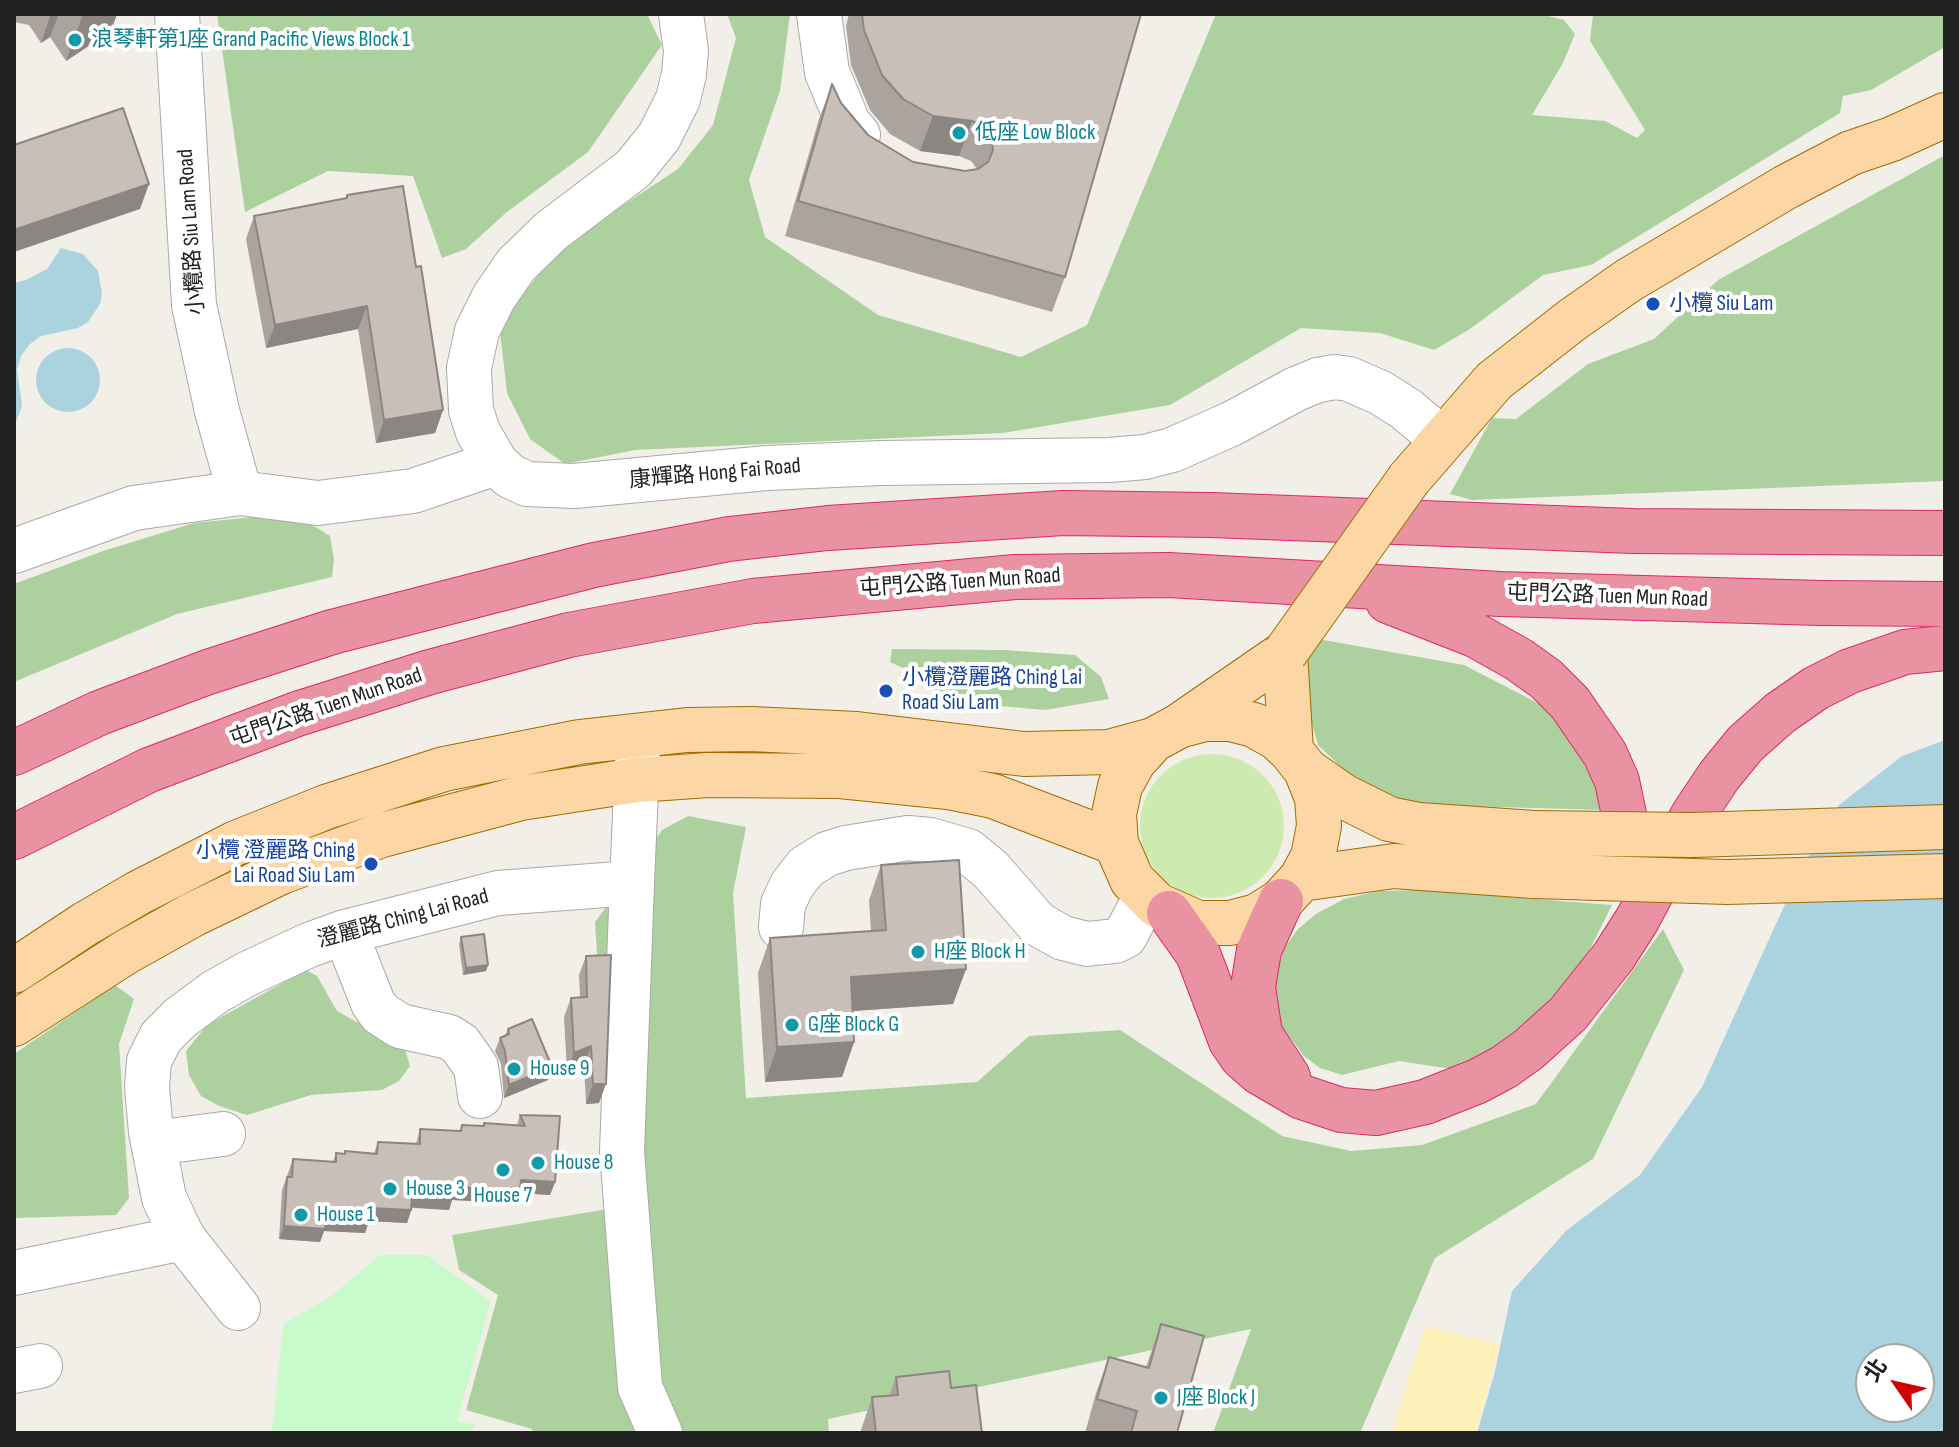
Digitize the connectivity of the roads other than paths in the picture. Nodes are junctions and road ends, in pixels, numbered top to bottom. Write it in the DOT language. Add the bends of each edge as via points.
graph roads {
  1 [pos="177,14"];
  2 [pos="681,14"];
  3 [pos="819,14"];
  4 [pos="1937,117"];
  5 [pos="887,161"];
  6 [pos="1442,439"];
  7 [pos="496,463"];
  8 [pos="240,493"];
  9 [pos="1945,509"];
  10 [pos="1844,531"];
  11 [pos="1945,533"];
  12 [pos="14,551"];
  13 [pos="1339,586"];
  14 [pos="1945,604"];
  15 [pos="1945,648"];
  16 [pos="1285,653"];
  17 [pos="1166,733"];
  18 [pos="638,734"];
  19 [pos="14,753"];
  20 [pos="1298,760"];
  21 [pos="637,780"];
  22 [pos="1945,827"];
  23 [pos="14,837"];
  24 [pos="1116,843"];
  25 [pos="1945,876"];
  26 [pos="632,883"];
  27 [pos="1291,890"];
  28 [pos="1158,904"];
  29 [pos="781,927"];
  30 [pos="345,932"];
  31 [pos="14,971"];
  32 [pos="1588,991"];
  33 [pos="14,1024"];
  34 [pos="480,1096"];
  35 [pos="1302,1097"];
  36 [pos="223,1134"];
  37 [pos="154,1143"];
  38 [pos="183,1238"];
  39 [pos="14,1273"];
  40 [pos="238,1308"];
  41 [pos="660,1433"];
  1 -- 8 [label="street, 小欖路 Siu Lam Road" via="194,305"];
  2 -- 7 [label="street, 康輝路 Hong Fai Road" via="684,74 659,137 633,169 525,256 505,279 477,331 468,389 478,432"];
  3 -- 5 [label="street" via="827,72 848,123 874,154"];
  4 -- 6 [label="main road" via="1838,160 1629,280 1494,381"];
  6 -- 7 [label="street, 康輝路 Hong Fai Road" via="1381,393 1335,377 1296,389 1231,424 1145,457 866,463 549,487 527,484"];
  6 -- 16 [label="main road, bridge"];
  7 -- 8 [label="street" via="413,491 318,503"];
  8 -- 12 [label="street" via="134,508"];
  9 -- 10 [label="highway"];
  10 -- 11 [label="highway"];
  10 -- 19 [label="highway" via="1633,531 1063,513 729,539 594,565 332,632 113,708"];
  13 -- 14 [label="highway, 屯門公路 Tuen Mun Road"];
  13 -- 23 [label="highway, 屯門公路 Tuen Mun Road" via="1168,575 1015,577 753,601 652,618 430,672 297,714 149,770"];
  13 -- 32 [label="highway" via="1411,608 1518,659 1570,703 1605,754 1623,808 1628,877 1620,924"];
  15 -- 32 [label="highway" via="1905,652 1850,671 1780,713 1745,744 1693,815 1637,920"];
  16 -- 17 [label="main road"];
  16 -- 20 [label="main road"];
  17 -- 18 [label="main road" via="1109,752 1024,754 857,734"];
  17 -- 20 [label="main road" via="1205,719 1230,719 1277,738"];
  17 -- 24 [label="main road" via="1134,761 1120,786 1114,814"];
  18 -- 21 [label="street"];
  18 -- 31 [label="main road" via="444,769 315,811 236,843 138,893"];
  20 -- 22 [label="main road, bridge" via="1343,796 1389,819 1419,825 1692,835"];
  20 -- 27 [label="main road" via="1317,798 1319,826 1313,857"];
  21 -- 24 [label="main road" via="779,774 948,787 993,796"];
  21 -- 26 [label="street"];
  21 -- 33 [label="main road" via="521,798 429,821 281,872 126,952"];
  24 -- 28 [label="main road" via="1132,880"];
  25 -- 27 [label="main road, bridge" via="1727,882 1394,866"];
  26 -- 30 [label="street, 澄麗路 Ching Lai Road" via="498,893"];
  26 -- 41 [label="street" via="622,1151 640,1387"];
  27 -- 28 [label="main road" via="1257,916 1230,923 1198,923"];
  27 -- 35 [label="highway" via="1259,950 1255,1010 1260,1034"];
  28 -- 29 [label="street" via="1115,941 1087,944 1063,938 1038,924 968,851 908,838 846,848 806,867 783,904"];
  28 -- 35 [label="highway" via="1198,954 1242,1057"];
  30 -- 34 [label="street" via="380,1013 400,1026 460,1044 476,1067"];
  30 -- 37 [label="street, 澄麗路 Ching Lai Road" via="247,974 170,1026 154,1049 148,1073"];
  32 -- 35 [label="highway" via="1528,1050 1453,1092 1376,1113 1341,1110"];
  36 -- 37 [label="street"];
  37 -- 38 [label="street, 澄麗路 Ching Lai Road" via="164,1198"];
  38 -- 39 [label="street"];
  38 -- 40 [label="street, 澄麗路 Ching Lai Road"];
}
